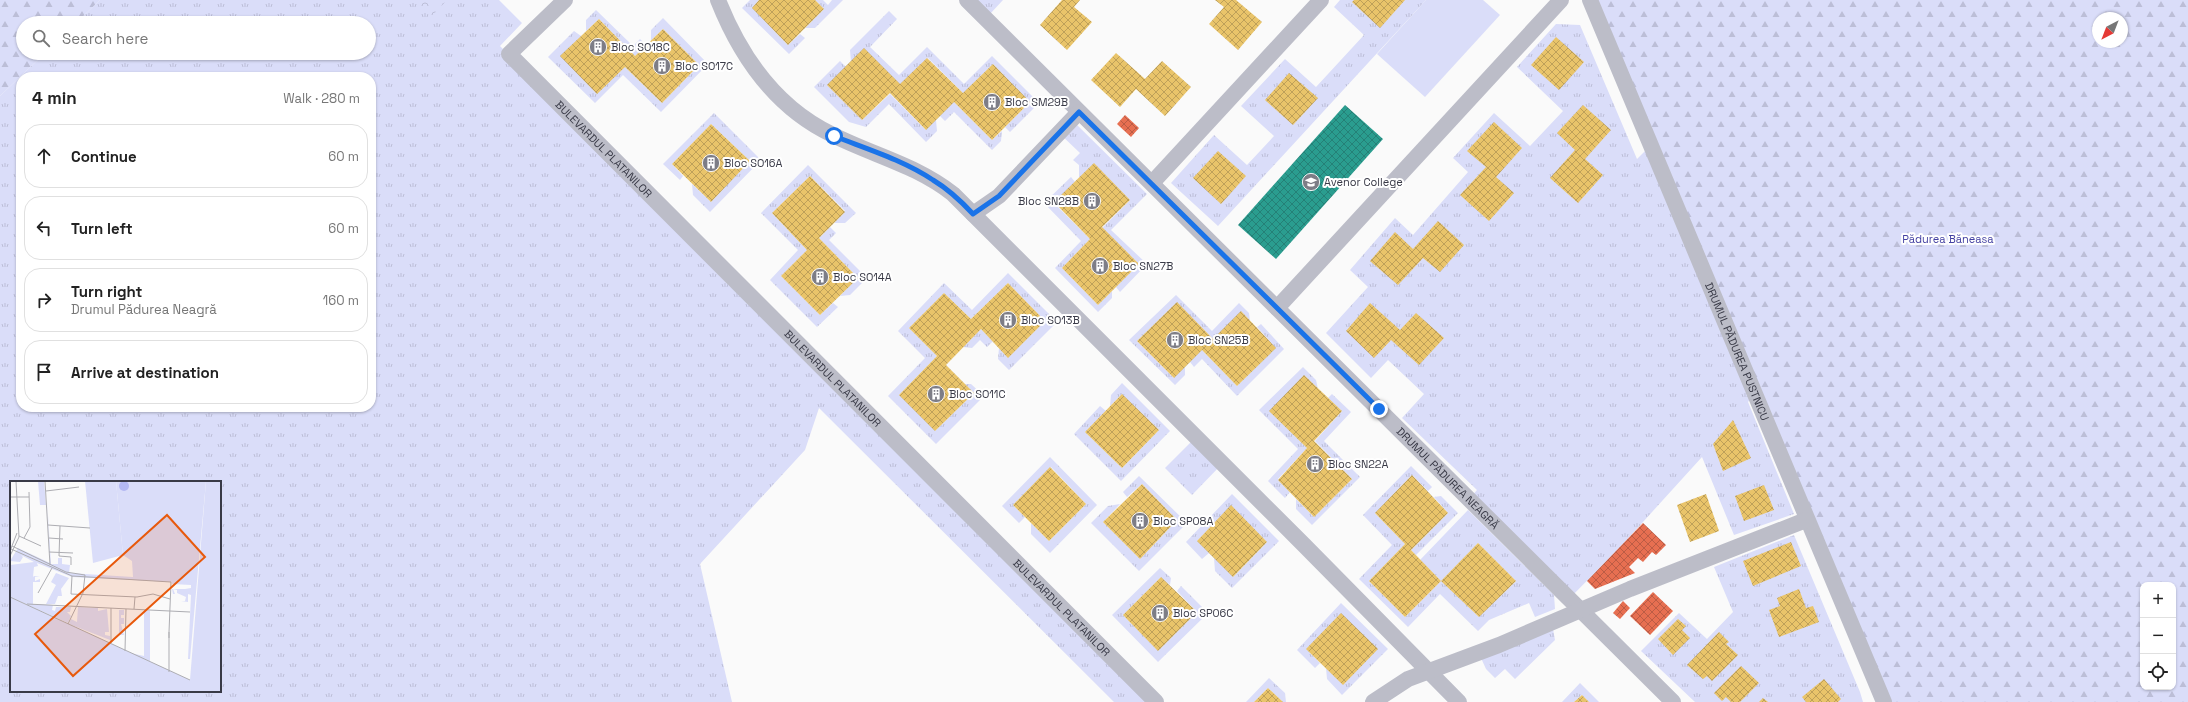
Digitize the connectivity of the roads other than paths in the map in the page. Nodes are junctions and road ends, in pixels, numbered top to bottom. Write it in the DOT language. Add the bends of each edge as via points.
graph roads {
  1 [pos="565,0"];
  2 [pos="718,0"];
  3 [pos="967,0"];
  4 [pos="1321,0"];
  5 [pos="1561,0"];
  6 [pos="1590,0"];
  7 [pos="1079,112"];
  8 [pos="1152,183"];
  9 [pos="973,214"];
  10 [pos="1277,308"];
  11 [pos="1806,520"];
  12 [pos="1580,610"];
  13 [pos="1430,672"];
  14 [pos="1156,702"];
  15 [pos="1373,702"];
  16 [pos="1459,702"];
  17 [pos="1673,702"];
  18 [pos="1884,702"];
  1 -- 14 [label="street, BULEVARDUL PLATANILOR" via="508,54"];
  2 -- 9 [label="street" via="741,50 776,96 834,136 904,164 932,179 953,194"];
  3 -- 7 [label="street, DRUMUL PĂDUREA NEAGRĂ"];
  4 -- 8 [label="street"];
  5 -- 10 [label="street"];
  6 -- 11 [label="street, DRUMUL PĂDUREA PUSTNICU"];
  7 -- 8 [label="street, DRUMUL PĂDUREA NEAGRĂ"];
  7 -- 9 [label="street" via="999,196"];
  8 -- 10 [label="street, DRUMUL PĂDUREA NEAGRĂ"];
  9 -- 13 [label="street"];
  10 -- 12 [label="street, DRUMUL PĂDUREA NEAGRĂ"];
  11 -- 12 [label="street"];
  11 -- 18 [label="street, DRUMUL PĂDUREA PUSTNICU"];
  12 -- 13 [label="street"];
  12 -- 17 [label="street, DRUMUL PĂDUREA NEAGRĂ"];
  13 -- 15 [label="street" via="1408,679"];
  13 -- 16 [label="street"];
}
